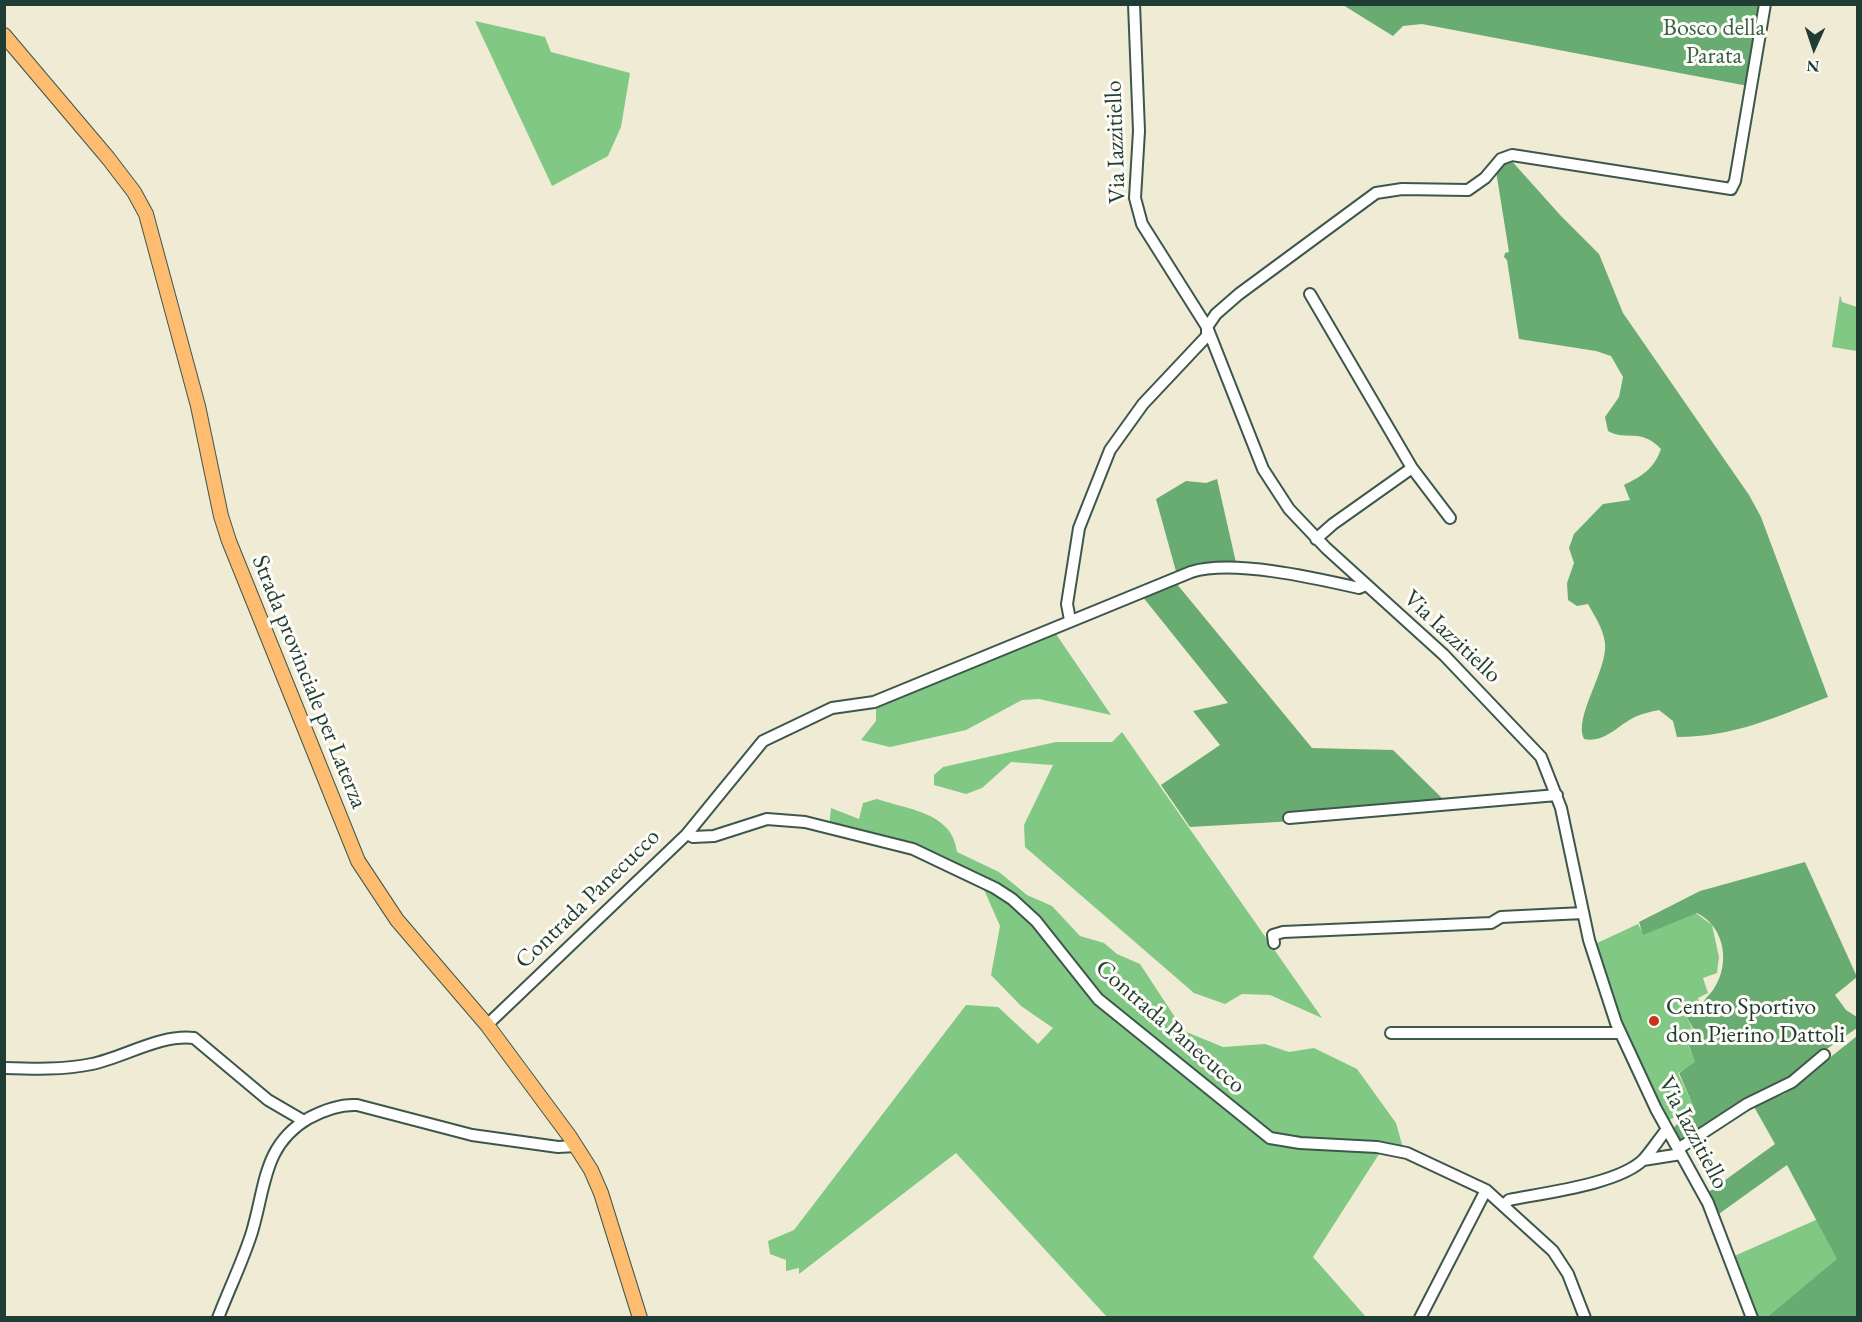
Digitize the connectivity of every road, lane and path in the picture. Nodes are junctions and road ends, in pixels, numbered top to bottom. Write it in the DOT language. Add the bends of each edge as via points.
graph roads {
  1 [pos="1134,4"];
  2 [pos="1765,4"];
  3 [pos="4,35"];
  4 [pos="1310,294"];
  5 [pos="1208,327"];
  6 [pos="1412,468"];
  7 [pos="1450,518"];
  8 [pos="1316,539"];
  9 [pos="1366,585"];
  10 [pos="1070,620"];
  11 [pos="1557,795"];
  12 [pos="1289,818"];
  13 [pos="687,834"];
  14 [pos="1583,914"];
  15 [pos="1274,943"];
  16 [pos="487,1025"];
  17 [pos="1391,1033"];
  18 [pos="1620,1033"];
  19 [pos="1824,1055"];
  20 [pos="4,1068"];
  21 [pos="304,1121"];
  22 [pos="1667,1129"];
  23 [pos="576,1146"];
  24 [pos="1679,1152"];
  25 [pos="1643,1160"];
  26 [pos="1486,1190"];
  27 [pos="1504,1205"];
  28 [pos="218,1317"];
  29 [pos="640,1317"];
  30 [pos="1420,1317"];
  31 [pos="1585,1317"];
  32 [pos="1752,1317"];
  1 -- 5 [label="street, Via Iazzitiello" via="1138,212"];
  2 -- 5 [label="street" via="1731,189 1507,156 1468,190 1402,189 1377,193 1239,294 1216,314"];
  3 -- 16 [label="main road, Strada provinciale per Laterza" via="108,158 139,201 157,252 198,406 223,524 357,861 391,913"];
  4 -- 6 [label="street"];
  5 -- 8 [label="street, Via Iazzitiello" via="1263,469 1289,509"];
  5 -- 10 [label="street" via="1207,336 1143,404 1110,450 1079,528 1068,596"];
  6 -- 7 [label="street"];
  6 -- 8 [label="street"];
  8 -- 9 [label="street, Via Iazzitiello"];
  9 -- 10 [label="street" via="1359,588 1235,568 1204,568"];
  9 -- 11 [label="street, Via Iazzitiello" via="1444,655 1526,739 1540,757"];
  10 -- 13 [label="street" via="874,702 832,708 775,733 763,741"];
  11 -- 12 [label="street"];
  11 -- 14 [label="street, Via Iazzitiello"];
  13 -- 16 [label="street, Contrada Panecucco"];
  13 -- 26 [label="street, Contrada Panecucco" via="714,836 767,819 789,819 923,852 1012,899 1036,921 1098,999 1270,1138 1407,1153"];
  14 -- 15 [label="street" via="1501,917 1491,923 1283,932 1274,935"];
  14 -- 18 [label="street, Via Iazzitiello"];
  16 -- 23 [label="main road, Strada provinciale per Laterza"];
  17 -- 18 [label="street"];
  18 -- 22 [label="street, Via Iazzitiello"];
  19 -- 24 [label="street" via="1792,1082 1747,1104"];
  20 -- 21 [label="street" via="74,1067 165,1041 194,1038 268,1100"];
  21 -- 23 [label="street" via="334,1108 357,1105 472,1135"];
  21 -- 28 [label="street" via="288,1132 271,1157 251,1234"];
  22 -- 24 [label="street, Via Iazzitiello"];
  22 -- 25 [label="street"];
  23 -- 29 [label="main road, Strada provinciale per Laterza" via="601,1193"];
  24 -- 25 [label="street"];
  24 -- 32 [label="street, Via Iazzitiello" via="1708,1203"];
  25 -- 27 [label="street" via="1586,1185 1509,1200"];
  26 -- 27 [label="street, Contrada Panecucco"];
  26 -- 30 [label="street"];
  27 -- 31 [label="street, Contrada Panecucco" via="1553,1251 1568,1274"];
}
